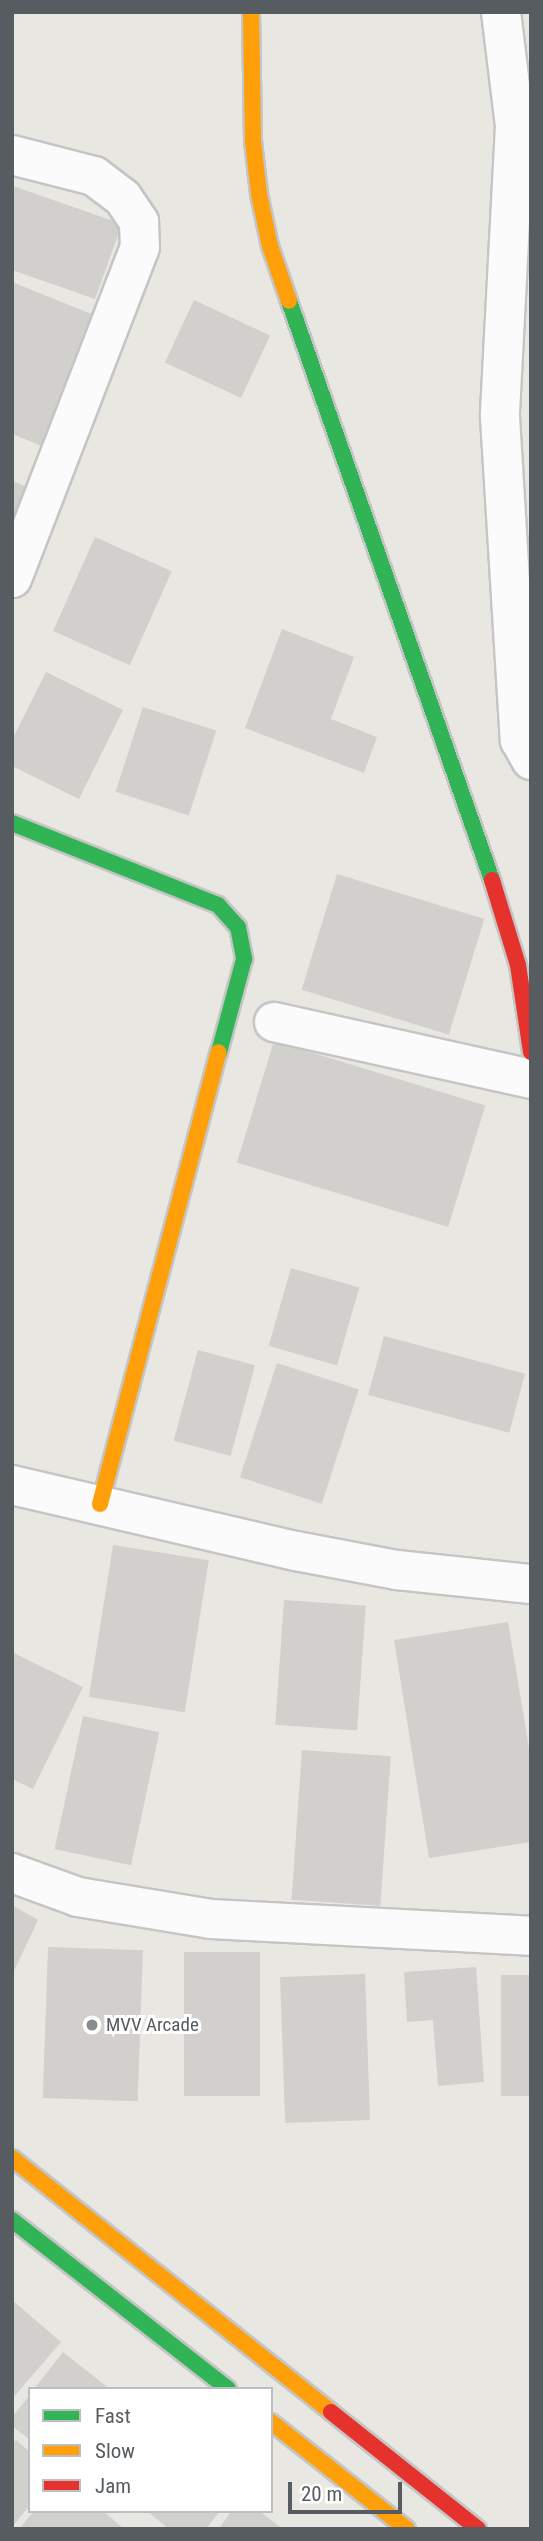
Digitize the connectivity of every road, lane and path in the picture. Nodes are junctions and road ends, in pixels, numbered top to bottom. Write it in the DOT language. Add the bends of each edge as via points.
graph roads {
  1 [pos="251,12"];
  2 [pos="501,12"];
  3 [pos="523,122"];
  4 [pos="12,155"];
  5 [pos="12,578"];
  6 [pos="531,760"];
  7 [pos="12,823"];
  8 [pos="274,1023"];
  9 [pos="531,1052"];
  10 [pos="531,1079"];
  11 [pos="12,1485"];
  12 [pos="100,1504"];
  13 [pos="531,1584"];
  14 [pos="12,1873"];
  15 [pos="531,1936"];
  16 [pos="12,2158"];
  17 [pos="12,2220"];
  18 [pos="225,2387"];
  19 [pos="273,2425"];
  20 [pos="407,2529"];
  21 [pos="478,2529"];
  1 -- 9 [label="street" via="253,141 270,246 486,860 518,965"];
  2 -- 3 [label="street"];
  3 -- 6 [label="street" via="500,416 520,740"];
  4 -- 5 [label="street" via="94,176 123,198 139,222 140,247"];
  7 -- 12 [label="street" via="218,905 238,927 244,959"];
  8 -- 10 [label="street"];
  11 -- 12 [label="street"];
  12 -- 13 [label="street" via="384,1568"];
  14 -- 15 [label="street" via="78,1898 211,1919"];
  16 -- 21 [label="street"];
  17 -- 18 [label="street"];
  19 -- 20 [label="street"];
}
